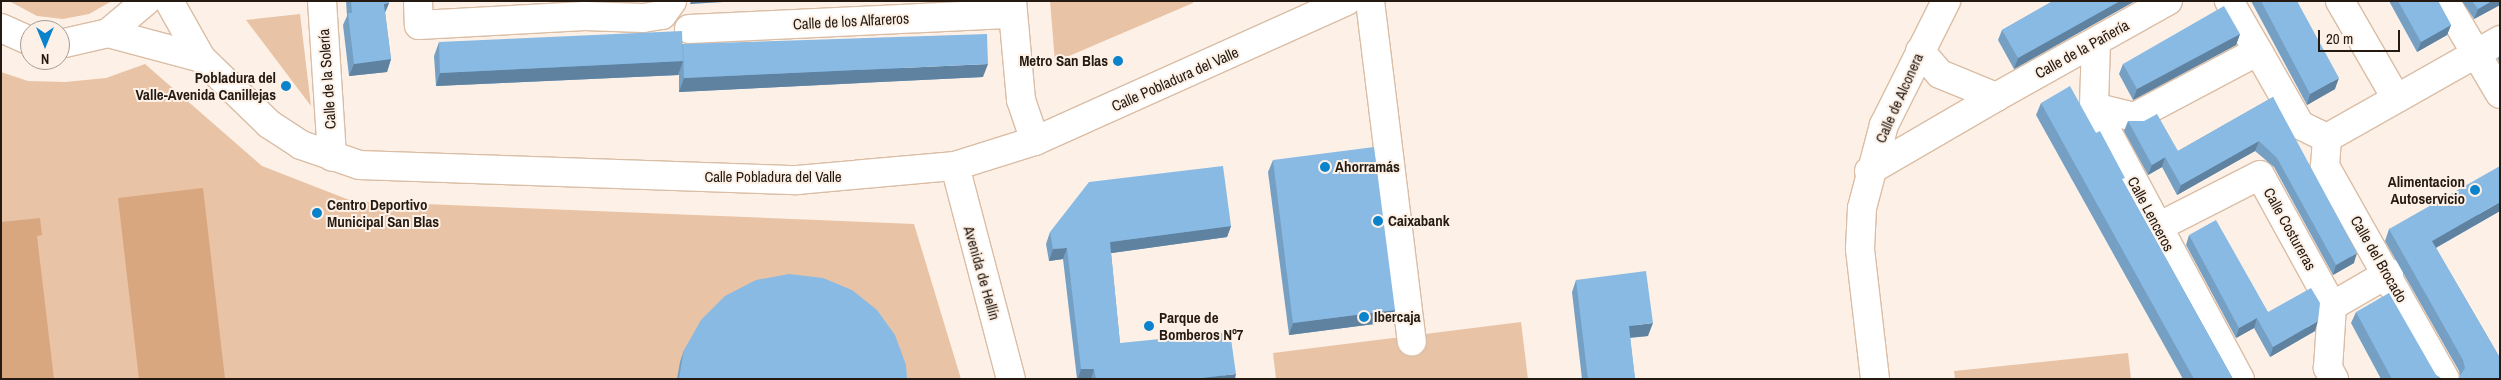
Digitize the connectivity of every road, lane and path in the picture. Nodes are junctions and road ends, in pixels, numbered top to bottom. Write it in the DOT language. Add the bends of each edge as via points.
graph roads {
  1 [pos="146,1"];
  2 [pos="169,1"];
  3 [pos="322,1"];
  4 [pos="1346,1"];
  5 [pos="1370,1"];
  6 [pos="1946,1"];
  7 [pos="2168,1"];
  8 [pos="2229,1"];
  9 [pos="2340,1"];
  10 [pos="2445,1"];
  11 [pos="667,8"];
  12 [pos="1012,8"];
  13 [pos="585,9"];
  14 [pos="419,13"];
  15 [pos="689,29"];
  16 [pos="108,33"];
  17 [pos="2500,40"];
  18 [pos="70,42"];
  19 [pos="2096,42"];
  20 [pos="1920,51"];
  21 [pos="2258,51"];
  22 [pos="2476,53"];
  23 [pos="201,58"];
  24 [pos="2500,94"];
  25 [pos="1996,97"];
  26 [pos="2396,98"];
  27 [pos="2094,107"];
  28 [pos="2327,138"];
  29 [pos="1035,141"];
  30 [pos="332,157"];
  31 [pos="955,166"];
  32 [pos="1869,171"];
  33 [pos="2158,227"];
  34 [pos="2388,273"];
  35 [pos="2332,306"];
  36 [pos="1412,341"];
  37 [pos="1012,379"];
  38 [pos="1874,379"];
  39 [pos="2240,379"];
  40 [pos="2334,379"];
  41 [pos="2445,379"];
  1 -- 16 [label="street"];
  2 -- 23 [label="street, Calle Pobladura del Valle"];
  3 -- 30 [label="street, Calle de la Solería"];
  4 -- 29 [label="street, Calle Pobladura del Valle"];
  5 -- 36 [label="street"];
  6 -- 20 [label="street, Calle de Alconera"];
  7 -- 19 [label="street, Calle de la Pañería"];
  8 -- 21 [label="street"];
  9 -- 26 [label="street"];
  10 -- 22 [label="street"];
  11 -- 13 [label="street"];
  12 -- 15 [label="street, Calle de los Alfareros"];
  12 -- 29 [label="street" via="1021,100"];
  13 -- 14 [label="street"];
  16 -- 18 [label="street"];
  16 -- 23 [label="street, Calle Pobladura del Valle"];
  17 -- 22 [label="street"];
  19 -- 25 [label="street, Calle de la Pañería"];
  19 -- 27 [label="street, Calle Lenceros"];
  20 -- 25 [label="street" via="1940,74"];
  20 -- 32 [label="street, Calle de Alconera" via="1884,124"];
  21 -- 27 [label="street" via="2134,117"];
  21 -- 28 [label="street" via="2300,124"];
  22 -- 24 [label="street"];
  22 -- 26 [label="street"];
  23 -- 30 [label="street, Calle Pobladura del Valle" via="269,124 301,144"];
  25 -- 32 [label="street, Calle de la Pañería"];
  26 -- 28 [label="street"];
  27 -- 33 [label="street, Calle Lenceros"];
  28 -- 34 [label="street, Calle del Brocado" via="2325,166"];
  29 -- 31 [label="street, Calle Pobladura del Valle"];
  30 -- 31 [label="street, Calle Pobladura del Valle" via="393,168 797,180"];
  31 -- 37 [label="street, Avenida de Hellín"];
  32 -- 38 [label="street, Calle de Alconera" via="1860,249"];
  33 -- 35 [label="street, Calle Costureras" via="2260,175"];
  33 -- 39 [label="street, Calle Lenceros"];
  34 -- 35 [label="street"];
  34 -- 41 [label="street, Calle del Brocado"];
  35 -- 40 [label="street" via="2328,368"];
}
